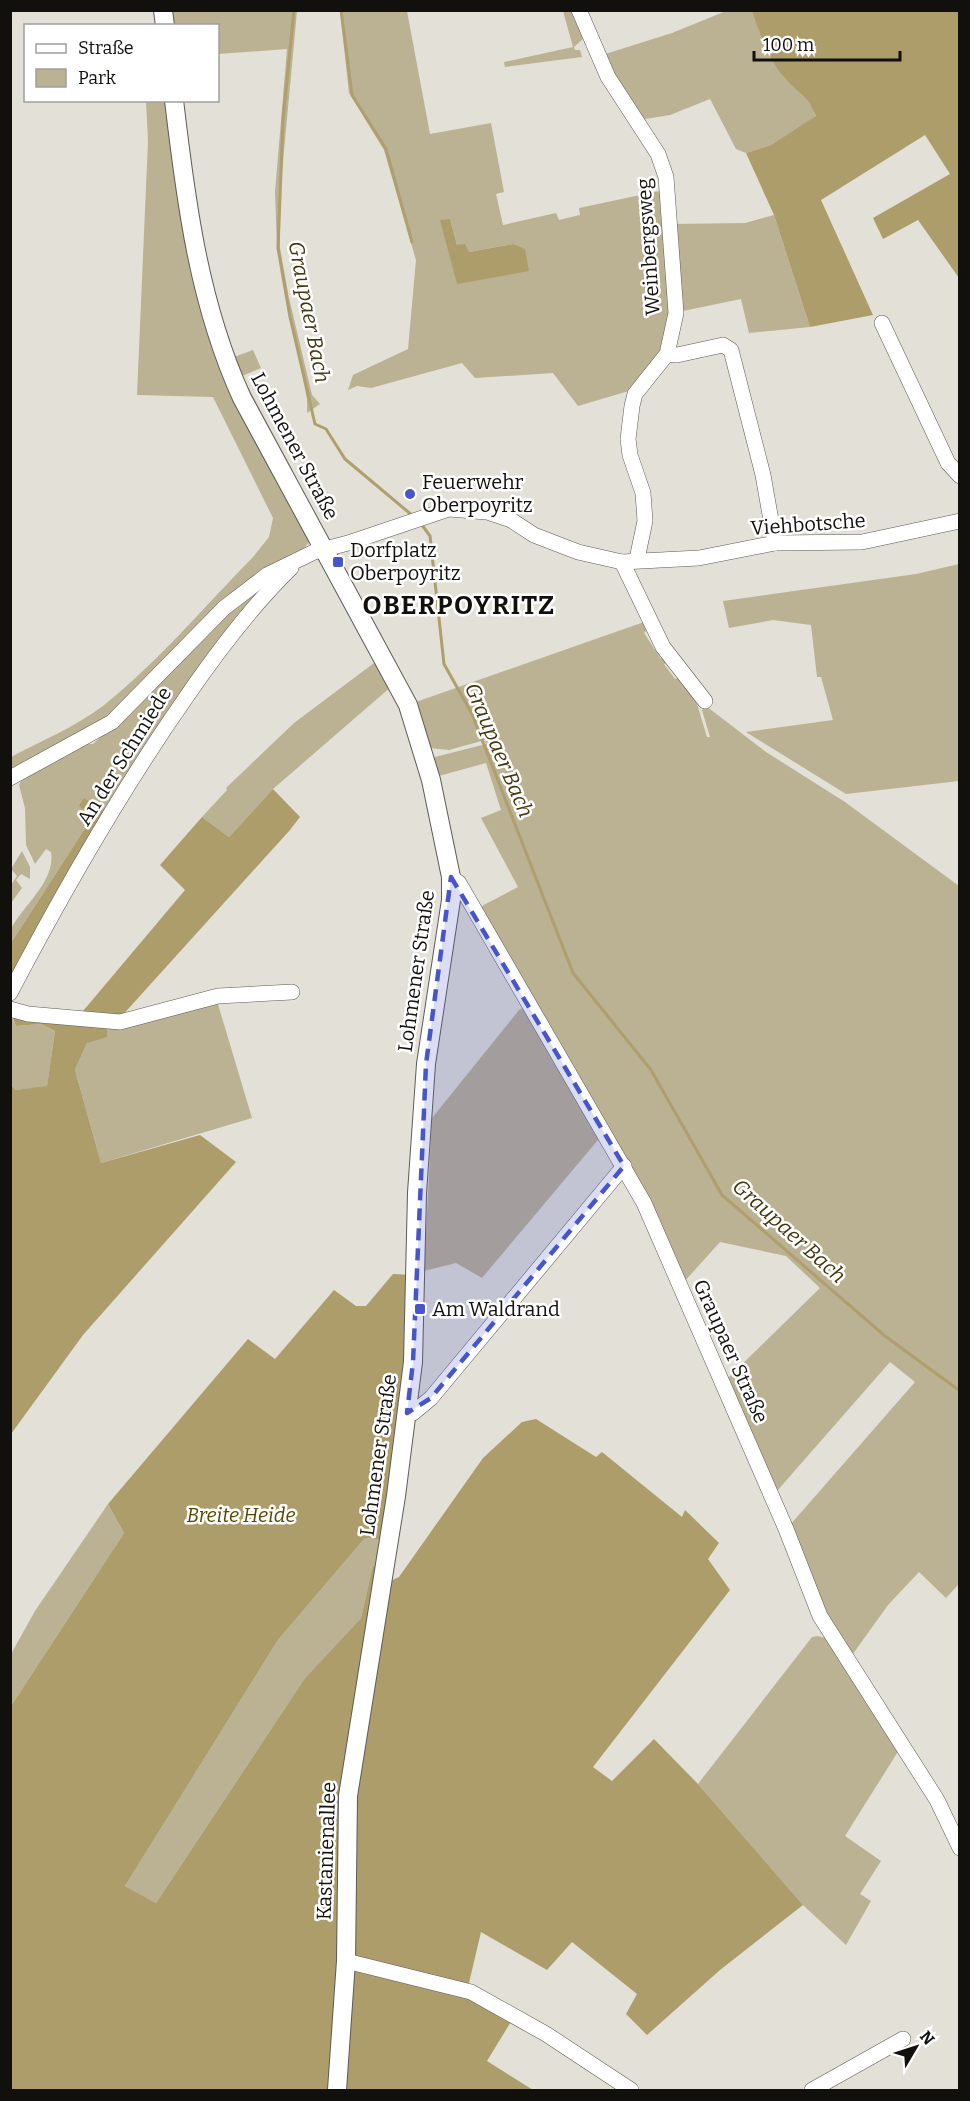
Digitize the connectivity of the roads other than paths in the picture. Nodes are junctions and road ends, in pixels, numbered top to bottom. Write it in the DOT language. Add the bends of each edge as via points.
graph roads {
  1 [pos="579,10"];
  2 [pos="174,102"];
  3 [pos="882,323"];
  4 [pos="667,354"];
  5 [pos="960,476"];
  6 [pos="960,521"];
  7 [pos="775,543"];
  8 [pos="325,549"];
  9 [pos="300,560"];
  10 [pos="630,561"];
  11 [pos="705,701"];
  12 [pos="10,778"];
  13 [pos="451,877"];
  14 [pos="292,992"];
  15 [pos="10,993"];
  16 [pos="10,1009"];
  17 [pos="624,1166"];
  18 [pos="407,1413"];
  19 [pos="377,1614"];
  20 [pos="960,1848"];
  21 [pos="346,1961"];
  22 [pos="903,2039"];
  23 [pos="338,2091"];
  24 [pos="631,2091"];
  25 [pos="812,2091"];
  1 -- 4 [label="street, Weinbergsweg" via="592,44 625,106 658,154 666,177 676,313"];
  2 -- 8 [label="main road, Lohmener Straße" via="192,239 222,354"];
  3 -- 5 [label="street" via="948,463"];
  4 -- 7 [label="street" via="723,345 731,350 763,475"];
  4 -- 10 [label="street, Weinbergsweg" via="635,394 632,406 628,439 643,493 645,521"];
  6 -- 7 [label="street, Viehbotsche" via="862,542"];
  7 -- 10 [label="street, Viehbotsche" via="699,558"];
  8 -- 9 [label="street, Viehbotsche"];
  8 -- 10 [label="street, Viehbotsche" via="449,509 487,513 511,520 534,535 578,552"];
  8 -- 13 [label="main road, Lohmener Straße" via="408,705 431,780"];
  9 -- 12 [label="street, Viehbotsche" via="247,588 112,722"];
  9 -- 15 [label="street, An der Schmiede" via="238,625 163,730 47,923"];
  10 -- 11 [label="street" via="663,647"];
  13 -- 17 [label="street, Graupaer Straße" via="459,883"];
  13 -- 18 [label="main road, Lohmener Straße" via="451,900 426,1064 417,1193 413,1362"];
  14 -- 16 [label="street" via="218,996 120,1022"];
  17 -- 18 [label="street" via="431,1398"];
  17 -- 20 [label="street, Graupaer Straße" via="735,1411 820,1616 937,1800"];
  18 -- 19 [label="main road, Lohmener Straße"];
  19 -- 21 [label="main road, Kastanienallee" via="348,1796"];
  21 -- 23 [label="main road, Kastanienallee"];
  21 -- 24 [label="street" via="471,1992 546,2034"];
  22 -- 25 [label="street"];
}
